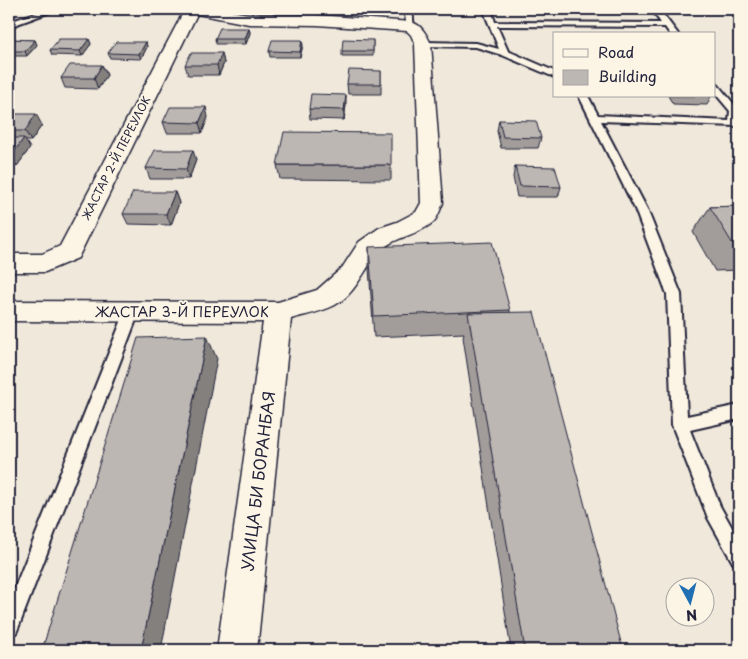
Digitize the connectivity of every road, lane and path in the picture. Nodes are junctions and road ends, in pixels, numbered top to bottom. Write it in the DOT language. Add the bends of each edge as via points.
graph roads {
  1 [pos="54,9"];
  2 [pos="192,9"];
  3 [pos="487,9"];
  4 [pos="655,9"];
  5 [pos="492,24"];
  6 [pos="9,25"];
  7 [pos="668,25"];
  8 [pos="414,27"];
  9 [pos="673,32"];
  10 [pos="505,53"];
  11 [pos="553,74"];
  12 [pos="716,88"];
  13 [pos="584,98"];
  14 [pos="596,118"];
  15 [pos="736,124"];
  16 [pos="9,263"];
  17 [pos="9,311"];
  18 [pos="132,312"];
  19 [pos="278,312"];
  20 [pos="739,412"];
  21 [pos="680,425"];
  22 [pos="739,558"];
  23 [pos="9,626"];
  24 [pos="237,650"];
  1 -- 6 [label="lane"];
  2 -- 8 [label="street" via="242,18"];
  2 -- 16 [label="street, ЖАСТАР 2-Й ПЕРЕУЛОК" via="69,252 45,263"];
  3 -- 5 [label="lane"];
  4 -- 7 [label="lane"];
  5 -- 7 [label="lane"];
  5 -- 10 [label="lane"];
  7 -- 9 [label="lane"];
  8 -- 10 [label="lane"];
  8 -- 19 [label="street, ЖАСТАР 3-Й ПЕРЕУЛОК" via="432,203 425,217 387,234 368,248 351,275 326,298"];
  10 -- 11 [label="lane"];
  12 -- 15 [label="lane" via="735,111"];
  13 -- 14 [label="lane"];
  14 -- 15 [label="lane"];
  14 -- 21 [label="lane" via="641,209 674,294"];
  17 -- 18 [label="street, ЖАСТАР 3-Й ПЕРЕУЛОК"];
  18 -- 19 [label="street, ЖАСТАР 3-Й ПЕРЕУЛОК"];
  18 -- 23 [label="lane"];
  19 -- 24 [label="street, УЛИЦА БИ БОРАНБАЯ"];
  20 -- 21 [label="lane"];
  21 -- 22 [label="lane" via="714,512"];
}
